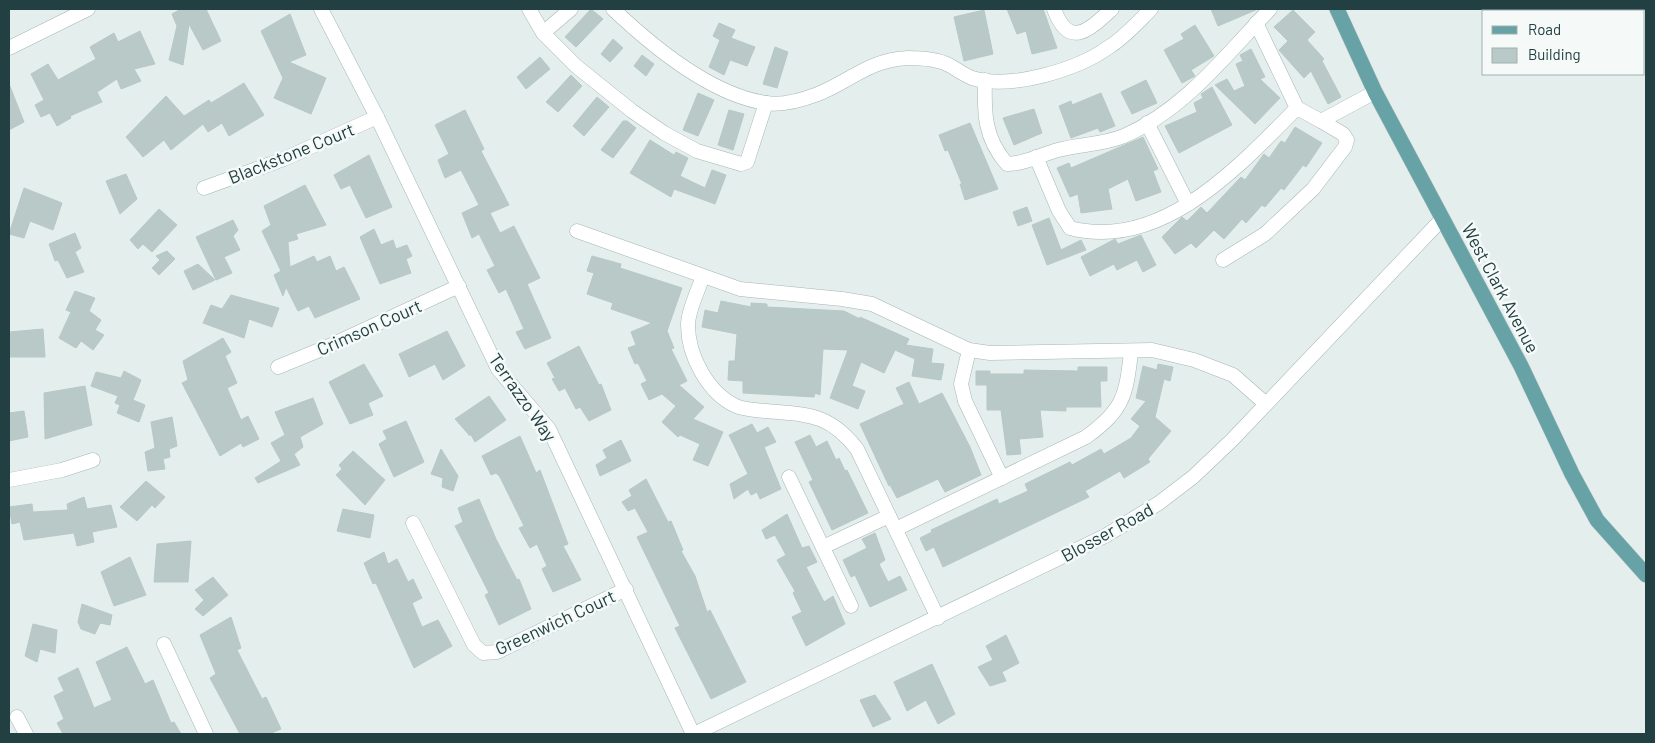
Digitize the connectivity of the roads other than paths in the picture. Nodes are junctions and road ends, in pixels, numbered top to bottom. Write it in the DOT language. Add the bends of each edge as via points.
graph roads {
  1 [pos="88,9"];
  2 [pos="321,9"];
  3 [pos="529,9"];
  4 [pos="571,9"];
  5 [pos="613,9"];
  6 [pos="1054,9"];
  7 [pos="1112,9"];
  8 [pos="1270,9"];
  9 [pos="1337,9"];
  10 [pos="1149,10"];
  11 [pos="1256,23"];
  12 [pos="543,33"];
  13 [pos="9,48"];
  14 [pos="985,80"];
  15 [pos="1374,92"];
  16 [pos="766,103"];
  17 [pos="1297,108"];
  18 [pos="377,118"];
  19 [pos="1321,121"];
  20 [pos="1147,123"];
  21 [pos="1036,158"];
  22 [pos="204,188"];
  23 [pos="1188,204"];
  24 [pos="1442,219"];
  25 [pos="577,232"];
  26 [pos="1223,260"];
  27 [pos="702,278"];
  28 [pos="459,286"];
  29 [pos="969,350"];
  30 [pos="1131,352"];
  31 [pos="278,367"];
  32 [pos="1266,404"];
  33 [pos="92,460"];
  34 [pos="789,476"];
  35 [pos="1002,478"];
  36 [pos="9,480"];
  37 [pos="889,516"];
  38 [pos="413,523"];
  39 [pos="896,529"];
  40 [pos="823,547"];
  41 [pos="1646,575"];
  42 [pos="626,589"];
  43 [pos="851,606"];
  44 [pos="938,618"];
  45 [pos="164,644"];
  46 [pos="18,717"];
  47 [pos="26,734"];
  48 [pos="206,734"];
  49 [pos="693,734"];
  1 -- 13 [label="street"];
  2 -- 18 [label="street, Terrazzo Way"];
  3 -- 12 [label="street"];
  4 -- 12 [label="street"];
  5 -- 16 [label="street" via="695,73 720,88"];
  6 -- 7 [label="street" via="1062,27 1072,33 1084,32"];
  8 -- 11 [label="street"];
  9 -- 15 [label="main road, West Clark Avenue"];
  10 -- 14 [label="street" via="1109,48 1068,68 1023,80"];
  11 -- 17 [label="street"];
  11 -- 20 [label="street" via="1182,100"];
  12 -- 16 [label="street" via="576,66 632,111 697,151 741,164 747,162"];
  14 -- 16 [label="street" via="927,59 893,59 881,61 817,94 782,104"];
  14 -- 21 [label="street" via="984,118 998,155 1006,164"];
  15 -- 19 [label="street"];
  15 -- 24 [label="main road, West Clark Avenue"];
  17 -- 19 [label="street"];
  17 -- 23 [label="street" via="1242,163 1212,189"];
  18 -- 22 [label="street, Blackstone Court" via="284,159"];
  18 -- 28 [label="street, Terrazzo Way"];
  19 -- 26 [label="street" via="1343,134 1347,140 1345,147 1313,189 1265,234"];
  20 -- 21 [label="street" via="1099,144 1059,150"];
  20 -- 23 [label="street"];
  21 -- 23 [label="street" via="1070,228 1091,233 1131,227 1164,217"];
  24 -- 32 [label="street, Blosser Road"];
  24 -- 41 [label="main road, West Clark Avenue" via="1521,366 1597,520"];
  25 -- 27 [label="street"];
  27 -- 29 [label="street" via="740,290 872,304"];
  27 -- 37 [label="street" via="688,324 692,350 702,374 717,394 737,407 812,416 830,422 856,449"];
  28 -- 31 [label="street, Crimson Court"];
  28 -- 42 [label="street, Terrazzo Way" via="498,369 549,428"];
  29 -- 30 [label="street" via="990,353"];
  29 -- 35 [label="street" via="961,384 965,401"];
  30 -- 32 [label="street" via="1152,350 1194,360 1233,375"];
  30 -- 35 [label="street" via="1122,401 1108,421 1086,437"];
  32 -- 44 [label="street, Blosser Road" via="1193,477 1159,503 1105,536"];
  33 -- 36 [label="street" via="62,470"];
  34 -- 40 [label="street"];
  35 -- 39 [label="street"];
  37 -- 39 [label="street"];
  37 -- 40 [label="street"];
  38 -- 42 [label="street, Greenwich Court" via="474,645 483,653 497,652"];
  39 -- 44 [label="street"];
  40 -- 43 [label="street"];
  42 -- 49 [label="street, Terrazzo Way"];
  44 -- 49 [label="street, Blosser Road"];
  45 -- 48 [label="street"];
  46 -- 47 [label="street"];
}
